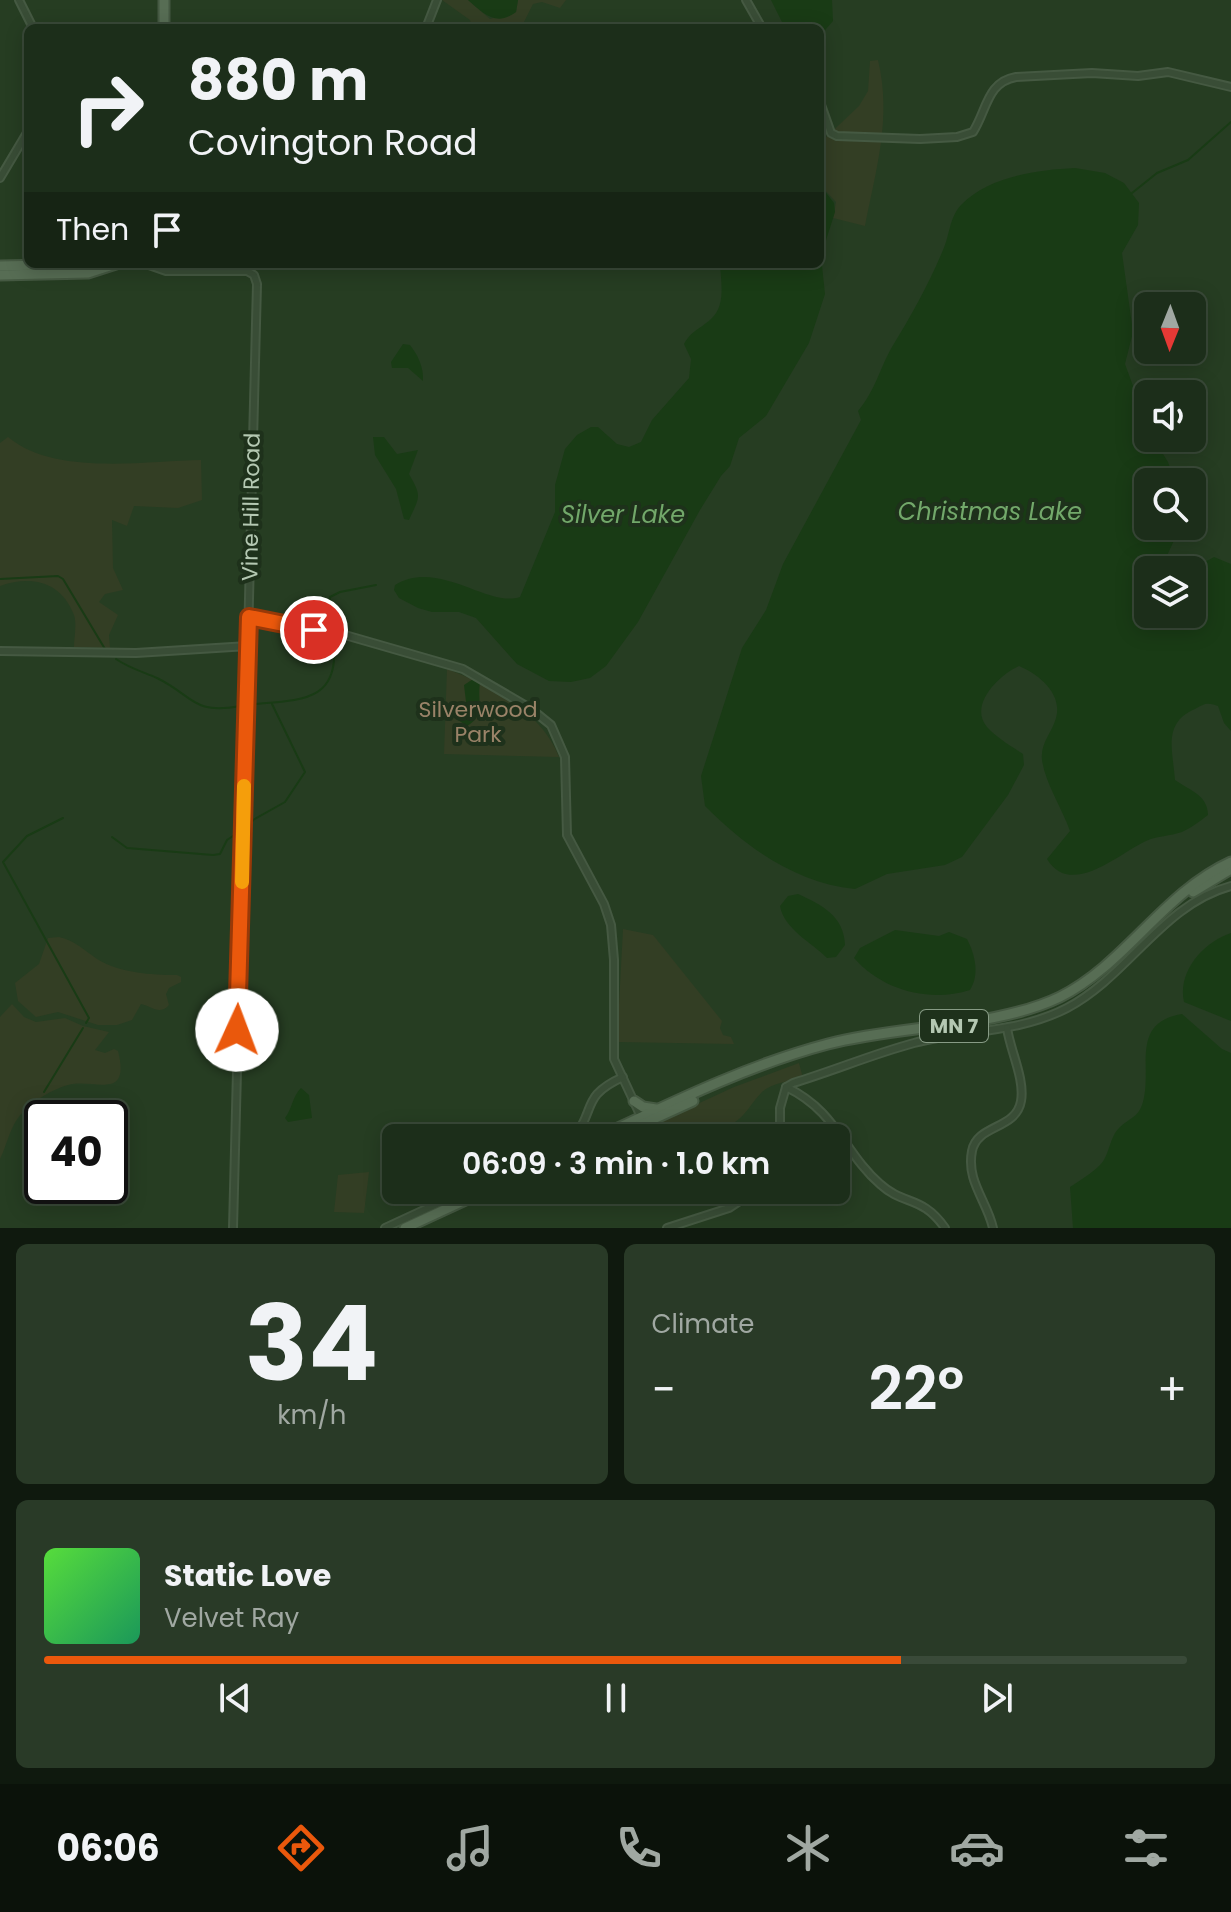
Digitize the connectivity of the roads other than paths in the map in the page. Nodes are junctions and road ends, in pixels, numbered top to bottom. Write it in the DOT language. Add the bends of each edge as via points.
graph roads {
  1 [pos="19,0"];
  2 [pos="164,0"];
  3 [pos="437,0"];
  4 [pos="746,0"];
  5 [pos="31,24"];
  6 [pos="164,24"];
  7 [pos="428,24"];
  8 [pos="760,24"];
  9 [pos="1231,87"];
  10 [pos="824,113"];
  11 [pos="24,138"];
  12 [pos="0,178"];
  13 [pos="33,268"];
  14 [pos="104,268"];
  15 [pos="157,268"];
  16 [pos="3,270"];
  17 [pos="249,617"];
  18 [pos="248,646"];
  19 [pos="0,651"];
  20 [pos="1231,862"];
  21 [pos="1231,869"];
  22 [pos="1231,886"];
  23 [pos="1007,1028"];
  24 [pos="623,1077"];
  25 [pos="786,1087"];
  26 [pos="634,1101"];
  27 [pos="663,1108"];
  28 [pos="642,1120"];
  29 [pos="581,1124"];
  30 [pos="632,1124"];
  31 [pos="635,1124"];
  32 [pos="780,1124"];
  33 [pos="437,1204"];
  34 [pos="457,1204"];
  35 [pos="469,1204"];
  36 [pos="735,1204"];
  37 [pos="233,1228"];
  38 [pos="385,1228"];
  39 [pos="405,1228"];
  40 [pos="418,1228"];
  41 [pos="667,1228"];
  42 [pos="945,1228"];
  43 [pos="993,1228"];
  1 -- 5 [label="street"];
  2 -- 6 [label="main road"];
  3 -- 7 [label="street"];
  4 -- 8 [label="street"];
  9 -- 10 [label="street" via="1168,72 1016,77 994,87 973,132 941,138 837,136"];
  11 -- 12 [label="street"];
  13 -- 16 [label="main road"];
  14 -- 16 [label="main road" via="88,273"];
  15 -- 17 [label="street, Vine Hill Road" via="254,275"];
  17 -- 18 [label="street, Vine Hill Road"];
  17 -- 24 [label="street" via="345,635 463,669 551,725 565,757 567,835 611,925 613,1051"];
  18 -- 19 [label="street" via="146,653"];
  18 -- 37 [label="street, Vine Hill Road"];
  20 -- 27 [label="main road, MN 7" via="1170,902 1107,964 1060,996 1015,1012 827,1044"];
  21 -- 28 [label="main road, MN 7" via="1174,906 1090,983 1049,1006 1017,1017 828,1049"];
  22 -- 23 [label="street" via="1187,906 1080,1000"];
  23 -- 25 [label="street" via="915,1043"];
  23 -- 43 [label="street" via="1022,1092 1020,1105 1009,1122 980,1137 971,1156 976,1189"];
  24 -- 26 [label="street"];
  24 -- 29 [label="street" via="594,1096"];
  25 -- 32 [label="street"];
  25 -- 42 [label="street" via="822,1112 878,1183 926,1206"];
  26 -- 27 [label="main road"];
  26 -- 28 [label="street"];
  27 -- 28 [label="main road, MN 7"];
  28 -- 30 [label="main road, MN 7"];
  28 -- 31 [label="main road, MN 7"];
  33 -- 38 [label="street"];
  34 -- 39 [label="main road"];
  35 -- 40 [label="main road"];
  36 -- 41 [label="street"];
}
